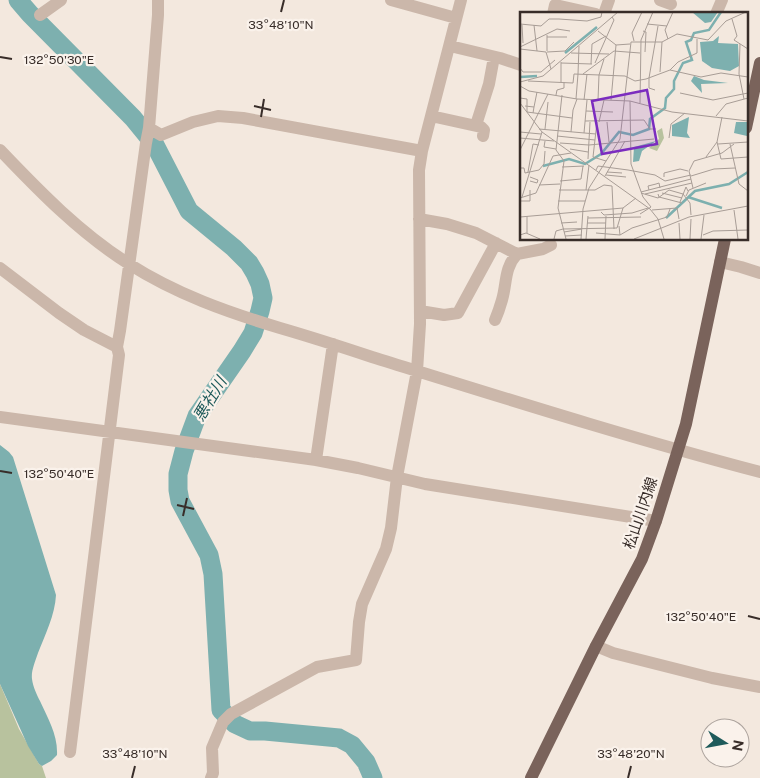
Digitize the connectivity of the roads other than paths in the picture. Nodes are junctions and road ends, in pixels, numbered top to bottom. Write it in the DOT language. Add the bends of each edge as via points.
graph roads {
  1 [pos="61,0"];
  2 [pos="390,0"];
  3 [pos="461,0"];
  4 [pos="609,0"];
  5 [pos="722,0"];
  6 [pos="156,1"];
  7 [pos="553,12"];
  8 [pos="587,12"];
  9 [pos="605,12"];
  10 [pos="717,12"];
  11 [pos="40,16"];
  12 [pos="456,18"];
  13 [pos="450,46"];
  14 [pos="494,57"];
  15 [pos="760,63"];
  16 [pos="520,65"];
  17 [pos="758,83"];
  18 [pos="431,116"];
  19 [pos="748,120"];
  20 [pos="476,125"];
  21 [pos="147,134"];
  22 [pos="483,136"];
  23 [pos="0,150"];
  24 [pos="422,151"];
  25 [pos="419,219"];
  26 [pos="725,240"];
  27 [pos="496,243"];
  28 [pos="551,246"];
  29 [pos="517,254"];
  30 [pos="720,262"];
  31 [pos="129,264"];
  32 [pos="0,268"];
  33 [pos="760,273"];
  34 [pos="420,311"];
  35 [pos="495,320"];
  36 [pos="332,344"];
  37 [pos="117,347"];
  38 [pos="417,371"];
  39 [pos="0,417"];
  40 [pos="109,432"];
  41 [pos="678,450"];
  42 [pos="316,460"];
  43 [pos="760,472"];
  44 [pos="397,477"];
  45 [pos="656,520"];
  46 [pos="596,646"];
  47 [pos="760,687"];
  48 [pos="70,752"];
  49 [pos="211,778"];
  50 [pos="531,778"];
  1 -- 11 [label="street"];
  2 -- 12 [label="street"];
  3 -- 12 [label="street"];
  4 -- 9 [label="street"];
  5 -- 10 [label="street"];
  6 -- 21 [label="street" via="157,24"];
  7 -- 8 [label="street" via="555,5"];
  12 -- 13 [label="street"];
  13 -- 14 [label="street"];
  13 -- 18 [label="street"];
  14 -- 16 [label="street"];
  14 -- 20 [label="street"];
  15 -- 17 [label="main road"];
  17 -- 19 [label="main road"];
  18 -- 20 [label="street"];
  18 -- 24 [label="street"];
  20 -- 22 [label="street" via="484,130"];
  21 -- 24 [label="street" via="161,135 218,116"];
  21 -- 31 [label="street"];
  23 -- 31 [label="street" via="65,216"];
  24 -- 25 [label="street"];
  25 -- 27 [label="street" via="476,233"];
  25 -- 34 [label="street"];
  26 -- 30 [label="main road, 松山川内線"];
  27 -- 29 [label="street"];
  27 -- 34 [label="street" via="458,313 444,315"];
  28 -- 29 [label="street"];
  29 -- 35 [label="street" via="506,274"];
  30 -- 33 [label="street"];
  30 -- 41 [label="main road, 松山川内線"];
  31 -- 36 [label="street" via="191,297 249,319"];
  31 -- 37 [label="street"];
  32 -- 37 [label="street" via="75,324"];
  34 -- 38 [label="street"];
  36 -- 38 [label="street"];
  36 -- 42 [label="street"];
  37 -- 40 [label="street" via="119,355"];
  38 -- 41 [label="street"];
  38 -- 44 [label="street"];
  39 -- 40 [label="street"];
  40 -- 42 [label="street"];
  40 -- 48 [label="street"];
  41 -- 43 [label="street"];
  41 -- 45 [label="main road, 松山川内線"];
  42 -- 44 [label="street"];
  44 -- 45 [label="street"];
  44 -- 49 [label="street" via="386,549 362,604 356,660 317,667 227,718 212,748"];
  45 -- 46 [label="main road, 松山川内線" via="642,558"];
  46 -- 47 [label="street" via="703,676"];
  46 -- 50 [label="main road, 松山川内線"];
}
